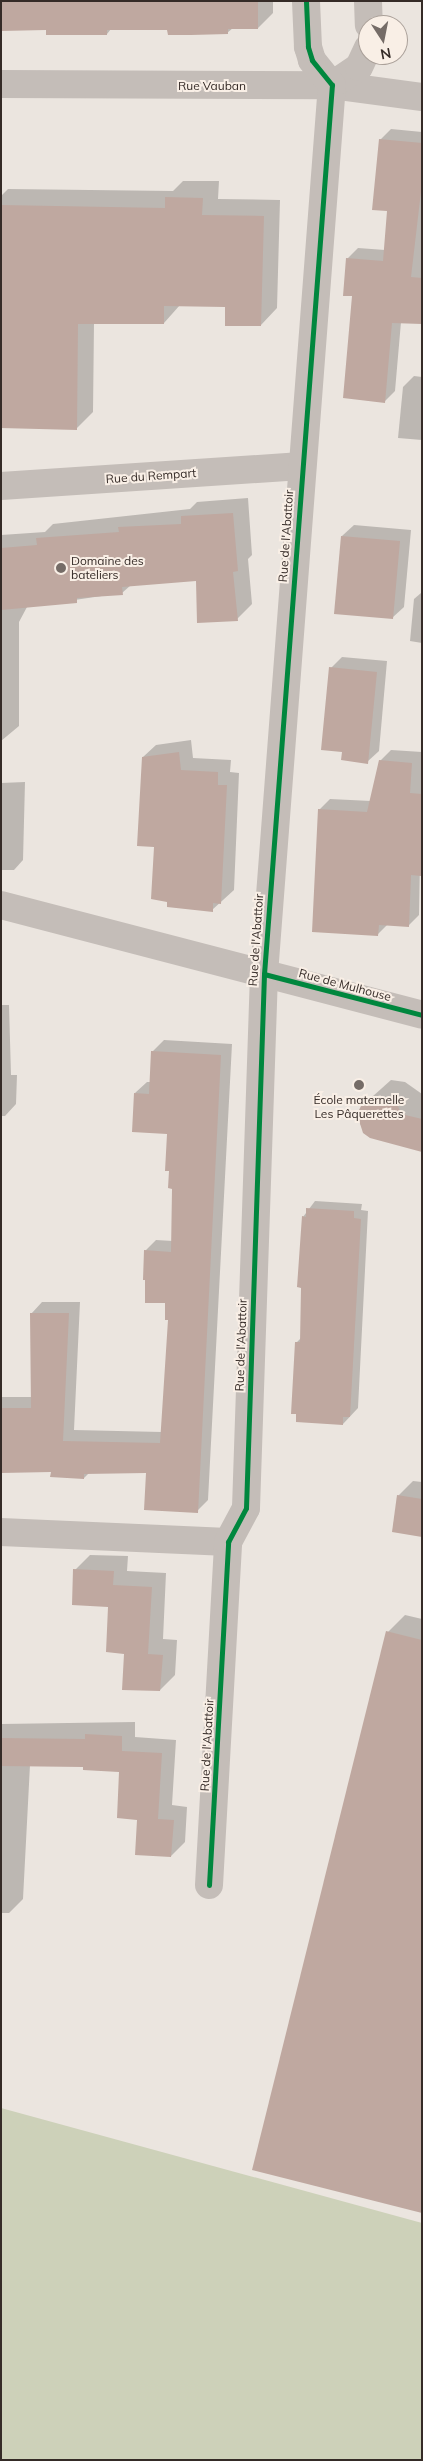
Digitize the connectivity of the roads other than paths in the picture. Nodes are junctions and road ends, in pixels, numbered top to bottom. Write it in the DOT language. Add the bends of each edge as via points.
graph roads {
  1 [pos="306,1"];
  2 [pos="368,1"];
  3 [pos="369,15"];
  4 [pos="360,65"];
  5 [pos="1,84"];
  6 [pos="332,86"];
  7 [pos="422,97"];
  8 [pos="301,466"];
  9 [pos="1,486"];
  10 [pos="1,905"];
  11 [pos="264,974"];
  12 [pos="422,1015"];
  13 [pos="1,1532"];
  14 [pos="228,1542"];
  15 [pos="209,1885"];
  1 -- 6 [label="street" via="310,54"];
  2 -- 3 [label="street"];
  4 -- 6 [label="street"];
  5 -- 6 [label="street, Rue Vauban"];
  6 -- 7 [label="street, Rue Vauban"];
  6 -- 8 [label="street, Rue de l'Abattoir"];
  8 -- 9 [label="street, Rue du Rempart"];
  8 -- 11 [label="street, Rue de l'Abattoir"];
  10 -- 11 [label="street, Rue de Mulhouse"];
  11 -- 12 [label="street, Rue de Mulhouse"];
  11 -- 14 [label="street, Rue de l'Abattoir" via="246,1508"];
  13 -- 14 [label="street"];
  14 -- 15 [label="street, Rue de l'Abattoir"];
}
